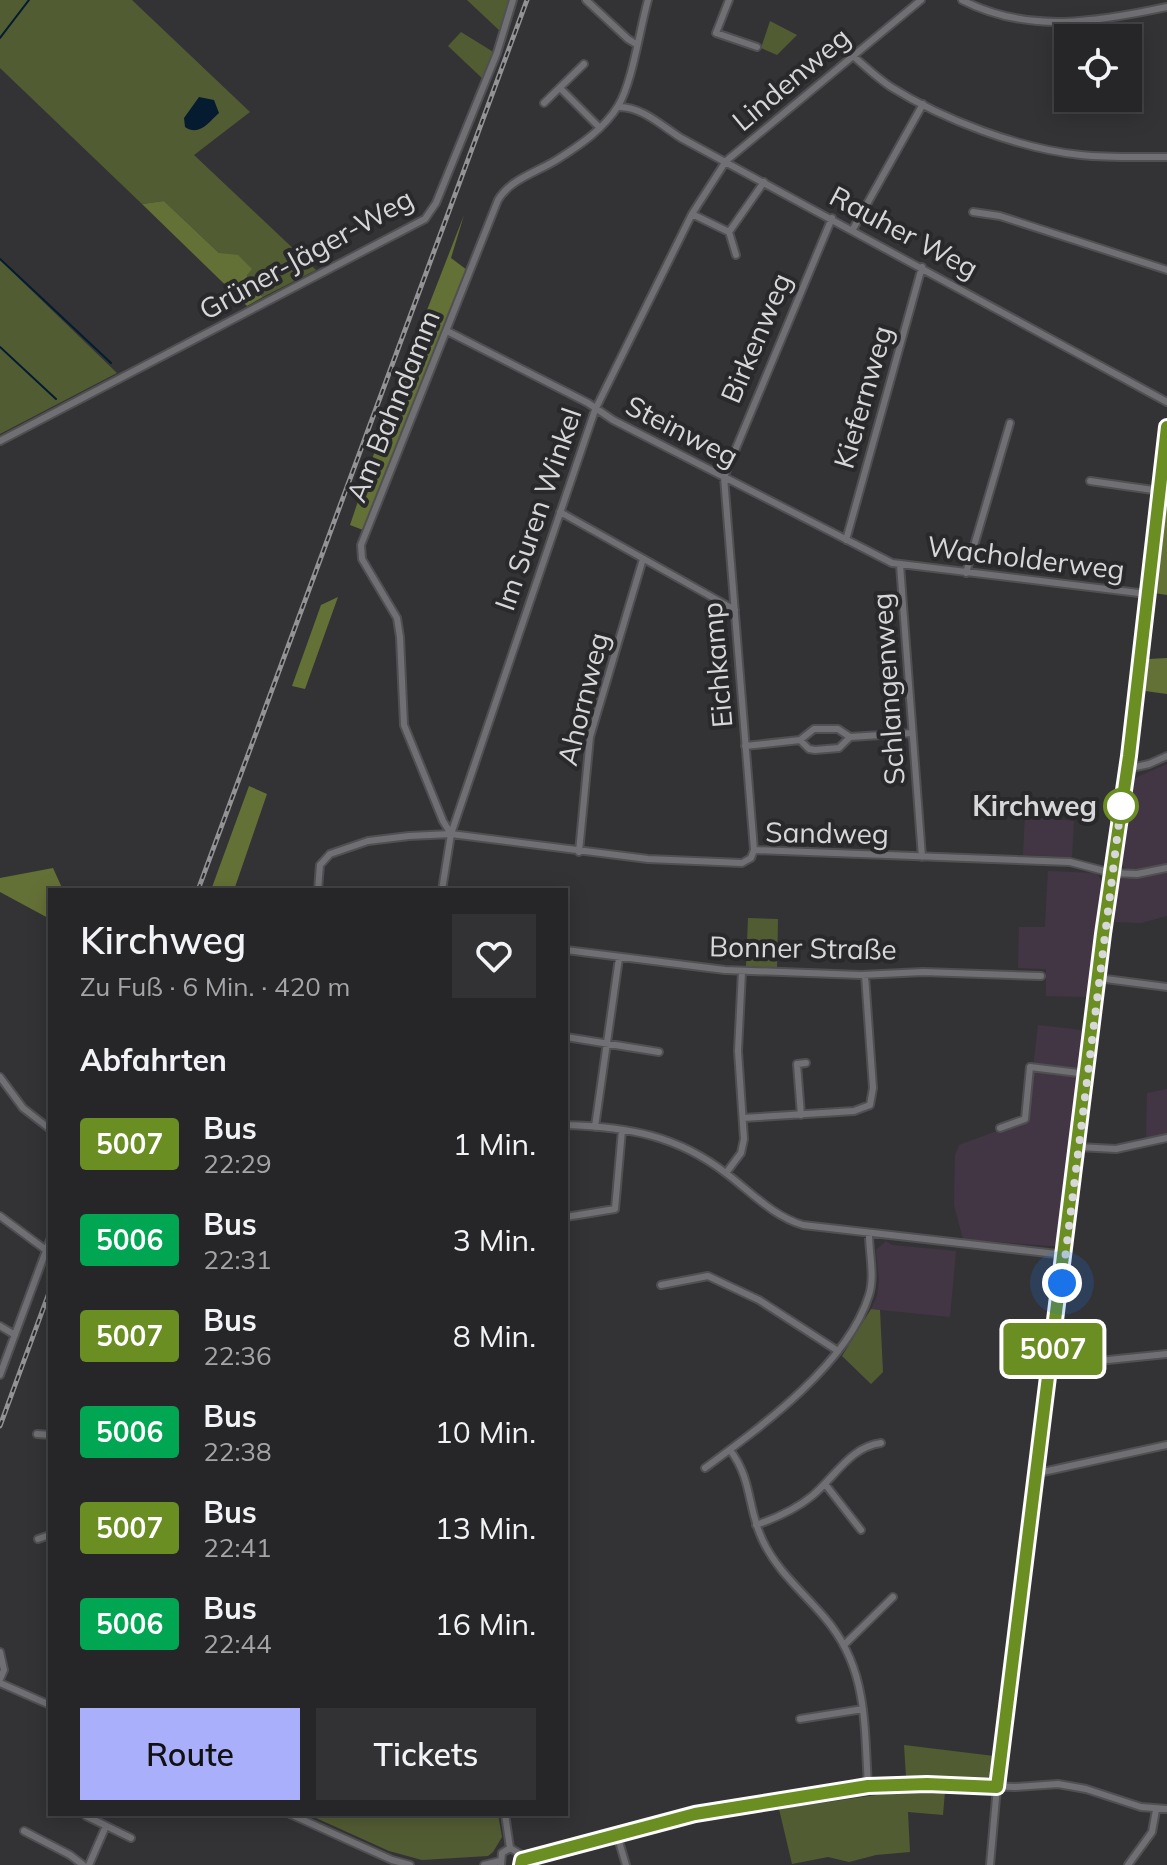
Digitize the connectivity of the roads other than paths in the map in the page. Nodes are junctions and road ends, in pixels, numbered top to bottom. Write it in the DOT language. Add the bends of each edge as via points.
graph roads {
  1 [pos="513,0"];
  2 [pos="586,0"];
  3 [pos="648,0"];
  4 [pos="729,0"];
  5 [pos="921,0"];
  6 [pos="962,0"];
  7 [pos="1167,7"];
  8 [pos="636,44"];
  9 [pos="757,47"];
  10 [pos="853,56"];
  11 [pos="584,64"];
  12 [pos="560,88"];
  13 [pos="544,103"];
  14 [pos="923,104"];
  15 [pos="618,107"];
  16 [pos="600,128"];
  17 [pos="1167,157"];
  18 [pos="726,161"];
  19 [pos="764,182"];
  20 [pos="973,212"];
  21 [pos="692,214"];
  22 [pos="832,218"];
  23 [pos="853,229"];
  24 [pos="729,232"];
  25 [pos="736,255"];
  26 [pos="922,267"];
  27 [pos="1167,270"];
  28 [pos="447,331"];
  29 [pos="1167,402"];
  30 [pos="595,410"];
  31 [pos="1010,423"];
  32 [pos="1167,427"];
  33 [pos="0,441"];
  34 [pos="724,477"];
  35 [pos="1090,481"];
  36 [pos="1160,491"];
  37 [pos="560,512"];
  38 [pos="846,540"];
  39 [pos="643,559"];
  40 [pos="900,565"];
  41 [pos="966,573"];
  42 [pos="1147,594"];
  43 [pos="735,610"];
  44 [pos="912,733"];
  45 [pos="850,737"];
  46 [pos="800,740"];
  47 [pos="745,746"];
  48 [pos="1167,756"];
  49 [pos="1127,769"];
  50 [pos="451,834"];
  51 [pos="754,850"];
  52 [pos="579,852"];
  53 [pos="922,857"];
  54 [pos="1167,868"];
  55 [pos="1112,873"];
  56 [pos="318,888"];
  57 [pos="442,888"];
  58 [pos="568,950"];
  59 [pos="619,958"];
  60 [pos="742,971"];
  61 [pos="865,975"];
  62 [pos="1041,976"];
  63 [pos="1098,978"];
  64 [pos="1167,987"];
  65 [pos="568,1037"];
  66 [pos="605,1043"];
  67 [pos="659,1052"];
  68 [pos="806,1063"];
  69 [pos="1087,1074"];
  70 [pos="0,1077"];
  71 [pos="801,1115"];
  72 [pos="743,1118"];
  73 [pos="568,1125"];
  74 [pos="48,1127"];
  75 [pos="595,1127"];
  76 [pos="1000,1128"];
  77 [pos="622,1130"];
  78 [pos="1167,1138"];
  79 [pos="1078,1147"];
  80 [pos="726,1173"];
  81 [pos="0,1216"];
  82 [pos="568,1217"];
  83 [pos="869,1234"];
  84 [pos="48,1245"];
  85 [pos="46,1250"];
  86 [pos="1065,1255"];
  87 [pos="661,1285"];
  88 [pos="0,1326"];
  89 [pos="15,1335"];
  90 [pos="838,1351"];
  91 [pos="1167,1354"];
  92 [pos="1108,1360"];
  93 [pos="0,1375"];
  94 [pos="37,1434"];
  95 [pos="48,1435"];
  96 [pos="881,1443"];
  97 [pos="1167,1445"];
  98 [pos="730,1450"];
  99 [pos="705,1468"];
  100 [pos="1038,1473"];
  101 [pos="825,1484"];
  102 [pos="756,1525"];
  103 [pos="861,1530"];
  104 [pos="48,1536"];
  105 [pos="38,1539"];
  106 [pos="893,1597"];
  107 [pos="845,1644"];
  108 [pos="0,1652"];
  109 [pos="0,1681"];
  110 [pos="48,1704"];
  111 [pos="863,1709"];
  112 [pos="800,1719"];
  113 [pos="868,1786"];
  114 [pos="997,1787"];
  115 [pos="1167,1809"];
  116 [pos="1156,1810"];
  117 [pos="86,1816"];
  118 [pos="294,1816"];
  119 [pos="505,1816"];
  120 [pos="106,1826"];
  121 [pos="24,1831"];
  122 [pos="617,1835"];
  123 [pos="131,1838"];
  124 [pos="510,1848"];
  125 [pos="500,1863"];
  126 [pos="522,1863"];
  127 [pos="86,1865"];
  128 [pos="410,1865"];
  129 [pos="484,1865"];
  130 [pos="626,1865"];
  131 [pos="990,1865"];
  132 [pos="1128,1865"];
  1 -- 33 [label="street, Grüner-Jäger-Weg" via="492,66 425,219"];
  2 -- 8 [label="street"];
  3 -- 8 [label="street, Am Bahndamm"];
  4 -- 9 [label="street" via="716,33"];
  5 -- 10 [label="street, Lindenweg"];
  6 -- 7 [label="street" via="1005,16 1060,23"];
  8 -- 15 [label="street, Am Bahndamm"];
  10 -- 14 [label="street" via="885,83"];
  10 -- 18 [label="street, Lindenweg"];
  11 -- 12 [label="street"];
  12 -- 13 [label="street"];
  12 -- 16 [label="street"];
  14 -- 17 [label="street" via="1049,150"];
  14 -- 23 [label="street"];
  15 -- 16 [label="street, Am Bahndamm"];
  15 -- 18 [label="street, Rauher Weg" via="646,115"];
  16 -- 28 [label="street, Am Bahndamm" via="501,194"];
  18 -- 19 [label="street, Rauher Weg"];
  18 -- 21 [label="street, Im Suren Winkel"];
  19 -- 22 [label="street, Rauher Weg"];
  19 -- 24 [label="street"];
  20 -- 27 [label="street" via="994,214"];
  21 -- 24 [label="street"];
  21 -- 30 [label="street, Im Suren Winkel"];
  22 -- 23 [label="street, Rauher Weg"];
  22 -- 34 [label="street, Birkenweg"];
  23 -- 26 [label="street, Rauher Weg"];
  24 -- 25 [label="street"];
  26 -- 29 [label="street, Rauher Weg"];
  26 -- 38 [label="street, Kiefernweg"];
  28 -- 30 [label="street, Steinweg"];
  28 -- 50 [label="street, Am Bahndamm" via="360,552 397,618 404,725"];
  30 -- 34 [label="street, Steinweg"];
  30 -- 37 [label="street, Im Suren Winkel"];
  31 -- 41 [label="street"];
  32 -- 36 [label="street"];
  34 -- 38 [label="street, Steinweg"];
  34 -- 43 [label="street, Eichkamp"];
  35 -- 36 [label="street"];
  36 -- 42 [label="street"];
  37 -- 39 [label="street"];
  37 -- 50 [label="street, Im Suren Winkel"];
  38 -- 40 [label="street, Steinweg"];
  39 -- 43 [label="street"];
  39 -- 52 [label="street, Ahornweg" via="590,737"];
  40 -- 41 [label="street, Wacholderweg"];
  40 -- 44 [label="street, Schlangenweg"];
  41 -- 42 [label="street, Wacholderweg"];
  42 -- 49 [label="street"];
  43 -- 47 [label="street, Eichkamp"];
  44 -- 45 [label="street"];
  44 -- 53 [label="street, Schlangenweg"];
  45 -- 46 [label="street" via="833,728 811,730"];
  45 -- 46 [label="street" via="839,748 815,750"];
  46 -- 47 [label="street"];
  47 -- 51 [label="street, Eichkamp"];
  48 -- 49 [label="street"];
  49 -- 55 [label="street"];
  50 -- 52 [label="street, Sandweg"];
  50 -- 56 [label="street, Sandweg" via="368,841 330,854 320,865"];
  50 -- 57 [label="street, Im Suren Winkel"];
  51 -- 52 [label="street, Sandweg" via="742,863"];
  51 -- 53 [label="street, Sandweg"];
  53 -- 55 [label="street, Sandweg" via="1070,862"];
  54 -- 55 [label="street, Sandweg"];
  55 -- 63 [label="street"];
  58 -- 59 [label="street, Bonner Straße"];
  59 -- 60 [label="street, Bonner Straße"];
  59 -- 66 [label="street"];
  60 -- 61 [label="street, Bonner Straße"];
  60 -- 72 [label="street" via="738,1051"];
  61 -- 62 [label="street, Bonner Straße"];
  61 -- 71 [label="street" via="870,1105"];
  63 -- 64 [label="street"];
  63 -- 69 [label="street"];
  65 -- 66 [label="street"];
  66 -- 67 [label="street"];
  66 -- 75 [label="street"];
  68 -- 71 [label="street" via="797,1064"];
  69 -- 76 [label="street" via="1030,1067 1025,1119"];
  69 -- 79 [label="street"];
  70 -- 74 [label="street" via="15,1100"];
  71 -- 72 [label="street"];
  72 -- 80 [label="street" via="743,1147"];
  73 -- 75 [label="street"];
  75 -- 77 [label="street"];
  77 -- 80 [label="street" via="670,1140"];
  77 -- 82 [label="street" via="615,1209"];
  78 -- 79 [label="street" via="1116,1149"];
  79 -- 86 [label="street"];
  80 -- 83 [label="street" via="791,1221"];
  81 -- 85 [label="street"];
  83 -- 86 [label="street"];
  83 -- 90 [label="street" via="869,1295"];
  84 -- 85 [label="street"];
  85 -- 89 [label="street"];
  86 -- 100 [label="street"];
  87 -- 90 [label="street" via="708,1276 759,1300"];
  88 -- 89 [label="street"];
  89 -- 93 [label="street"];
  90 -- 98 [label="street"];
  91 -- 92 [label="street"];
  94 -- 95 [label="street"];
  96 -- 101 [label="street" via="866,1445"];
  97 -- 100 [label="street"];
  98 -- 99 [label="street"];
  98 -- 102 [label="street" via="744,1470"];
  100 -- 114 [label="street"];
  101 -- 102 [label="street" via="794,1509"];
  101 -- 103 [label="street"];
  102 -- 107 [label="street" via="771,1556"];
  104 -- 105 [label="street"];
  106 -- 107 [label="street"];
  107 -- 111 [label="street" via="856,1668"];
  108 -- 109 [label="street"];
  109 -- 110 [label="street"];
  111 -- 112 [label="street"];
  111 -- 113 [label="street"];
  113 -- 114 [label="street"];
  113 -- 122 [label="street" via="695,1814"];
  114 -- 116 [label="street" via="1062,1784"];
  114 -- 131 [label="street"];
  115 -- 116 [label="street"];
  116 -- 132 [label="street" via="1152,1832"];
  117 -- 120 [label="street"];
  118 -- 128 [label="street"];
  119 -- 124 [label="street"];
  120 -- 123 [label="street"];
  120 -- 127 [label="street"];
  121 -- 127 [label="street"];
  122 -- 126 [label="street"];
  122 -- 130 [label="street"];
  124 -- 125 [label="street"];
  124 -- 126 [label="street" via="519,1851"];
  125 -- 129 [label="street"];
}
